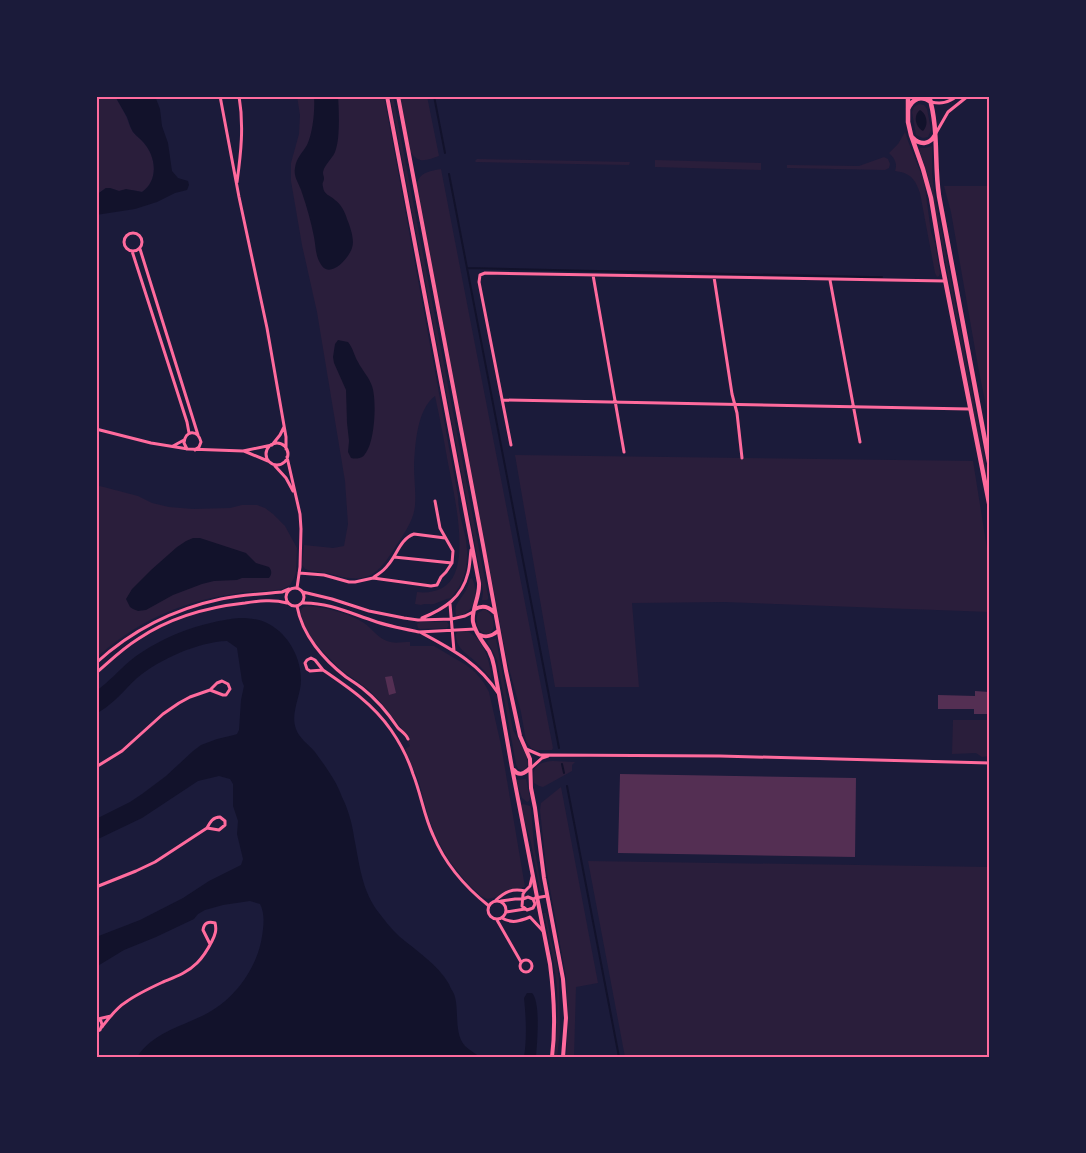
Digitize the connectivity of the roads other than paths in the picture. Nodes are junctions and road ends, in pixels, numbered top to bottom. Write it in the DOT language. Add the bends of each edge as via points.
graph roads {
  1 [pos="220,96"];
  2 [pos="239,96"];
  3 [pos="387,96"];
  4 [pos="398,96"];
  5 [pos="908,96"];
  6 [pos="958,96"];
  7 [pos="968,96"];
  8 [pos="930,99"];
  9 [pos="962,101"];
  10 [pos="908,109"];
  11 [pos="936,134"];
  12 [pos="911,135"];
  13 [pos="237,185"];
  14 [pos="140,249"];
  15 [pos="132,251"];
  16 [pos="593,275"];
  17 [pos="714,277"];
  18 [pos="830,280"];
  19 [pos="946,282"];
  20 [pos="171,348"];
  21 [pos="164,350"];
  22 [pos="502,400"];
  23 [pos="616,402"];
  24 [pos="735,404"];
  25 [pos="853,406"];
  26 [pos="970,408"];
  27 [pos="96,427"];
  28 [pos="284,427"];
  29 [pos="189,433"];
  30 [pos="198,435"];
  31 [pos="184,440"];
  32 [pos="201,442"];
  33 [pos="860,442"];
  34 [pos="272,445"];
  35 [pos="511,445"];
  36 [pos="172,446"];
  37 [pos="188,449"];
  38 [pos="286,449"];
  39 [pos="195,450"];
  40 [pos="210,450"];
  41 [pos="243,451"];
  42 [pos="624,452"];
  43 [pos="288,457"];
  44 [pos="742,458"];
  45 [pos="268,461"];
  46 [pos="274,465"];
  47 [pos="990,467"];
  48 [pos="295,494"];
  49 [pos="436,500"];
  50 [pos="990,508"];
  51 [pos="446,538"];
  52 [pos="472,547"];
  53 [pos="394,557"];
  54 [pos="452,564"];
  55 [pos="299,573"];
  56 [pos="373,578"];
  57 [pos="296,588"];
  58 [pos="289,589"];
  59 [pos="303,592"];
  60 [pos="287,602"];
  61 [pos="302,603"];
  62 [pos="450,603"];
  63 [pos="296,606"];
  64 [pos="474,610"];
  65 [pos="494,612"];
  66 [pos="452,619"];
  67 [pos="418,620"];
  68 [pos="475,629"];
  69 [pos="452,630"];
  70 [pos="498,631"];
  71 [pos="419,632"];
  72 [pos="478,634"];
  73 [pos="454,651"];
  74 [pos="96,662"];
  75 [pos="323,670"];
  76 [pos="96,673"];
  77 [pos="210,690"];
  78 [pos="499,694"];
  79 [pos="408,739"];
  80 [pos="525,749"];
  81 [pos="548,755"];
  82 [pos="990,763"];
  83 [pos="96,767"];
  84 [pos="512,768"];
  85 [pos="531,768"];
  86 [pos="207,828"];
  87 [pos="533,871"];
  88 [pos="96,887"];
  89 [pos="525,891"];
  90 [pos="547,896"];
  91 [pos="532,898"];
  92 [pos="538,898"];
  93 [pos="523,899"];
  94 [pos="496,900"];
  95 [pos="501,902"];
  96 [pos="489,906"];
  97 [pos="540,907"];
  98 [pos="533,908"];
  99 [pos="525,909"];
  100 [pos="506,912"];
  101 [pos="530,917"];
  102 [pos="502,918"];
  103 [pos="496,919"];
  104 [pos="544,931"];
  105 [pos="210,944"];
  106 [pos="521,962"];
  107 [pos="112,1015"];
  108 [pos="97,1018"];
  109 [pos="102,1027"];
  110 [pos="97,1033"];
  111 [pos="552,1057"];
  112 [pos="564,1057"];
  1 -- 13 [label="street"];
  2 -- 13 [label="street" via="242,148"];
  3 -- 52 [label="street"];
  4 -- 65 [label="street"];
  5 -- 10 [label="main road"];
  6 -- 8 [label="street" via="943,103"];
  6 -- 9 [label="street"];
  7 -- 9 [label="street"];
  8 -- 10 [label="main road" via="919,98"];
  8 -- 11 [label="main road"];
  9 -- 11 [label="street" via="948,112"];
  10 -- 12 [label="main road"];
  11 -- 12 [label="main road" via="924,143 919,143"];
  11 -- 47 [label="main road" via="939,196"];
  12 -- 19 [label="main road" via="930,193"];
  13 -- 28 [label="street" via="268,328"];
  14 -- 15 [label="street"];
  14 -- 15 [label="street" via="141,237 130,233 124,243"];
  14 -- 20 [label="street"];
  15 -- 21 [label="street"];
  16 -- 17 [label="street"];
  16 -- 22 [label="street" via="480,275"];
  16 -- 23 [label="street"];
  17 -- 18 [label="street"];
  17 -- 24 [label="street"];
  18 -- 19 [label="street"];
  18 -- 25 [label="street"];
  19 -- 26 [label="main road"];
  20 -- 21 [label="street"];
  20 -- 30 [label="street"];
  21 -- 29 [label="street"];
  22 -- 23 [label="street"];
  22 -- 35 [label="street"];
  23 -- 24 [label="street"];
  23 -- 42 [label="street"];
  24 -- 25 [label="street"];
  24 -- 44 [label="street"];
  25 -- 26 [label="street"];
  25 -- 33 [label="street"];
  26 -- 50 [label="main road"];
  27 -- 36 [label="street"];
  28 -- 34 [label="street"];
  28 -- 38 [label="street"];
  29 -- 30 [label="street"];
  29 -- 31 [label="street"];
  30 -- 32 [label="street"];
  31 -- 36 [label="street"];
  31 -- 37 [label="street"];
  32 -- 39 [label="street"];
  32 -- 40 [label="street"];
  34 -- 38 [label="street" via="282,444"];
  34 -- 41 [label="street"];
  34 -- 45 [label="street" via="266,454"];
  36 -- 37 [label="street"];
  37 -- 39 [label="street"];
  38 -- 43 [label="street"];
  39 -- 40 [label="street"];
  40 -- 41 [label="street"];
  41 -- 45 [label="street"];
  43 -- 46 [label="street" via="281,464"];
  43 -- 48 [label="street"];
  45 -- 46 [label="street"];
  46 -- 48 [label="street"];
  48 -- 55 [label="street" via="301,529"];
  49 -- 51 [label="street" via="440,528"];
  51 -- 53 [label="street" via="414,534"];
  51 -- 54 [label="street" via="453,551"];
  52 -- 62 [label="street" via="468,574"];
  52 -- 64 [label="street" via="479,590"];
  53 -- 54 [label="street"];
  53 -- 56 [label="street"];
  54 -- 56 [label="street" via="438,583 431,586"];
  55 -- 56 [label="street" via="349,582"];
  55 -- 57 [label="street"];
  57 -- 58 [label="street"];
  57 -- 59 [label="street"];
  58 -- 60 [label="street" via="285,597"];
  58 -- 74 [label="street" via="188,608 157,620"];
  59 -- 61 [label="street"];
  59 -- 67 [label="street"];
  60 -- 63 [label="street"];
  60 -- 76 [label="street" via="271,600 236,604 187,616 139,638"];
  61 -- 63 [label="street"];
  61 -- 71 [label="street" via="346,610 375,622"];
  62 -- 66 [label="street"];
  62 -- 67 [label="street"];
  63 -- 79 [label="street" via="304,630 315,646 339,671 383,707"];
  64 -- 65 [label="street" via="487,607"];
  64 -- 66 [label="street"];
  64 -- 68 [label="street"];
  65 -- 70 [label="street"];
  66 -- 67 [label="street"];
  66 -- 69 [label="street"];
  68 -- 69 [label="street"];
  68 -- 72 [label="street"];
  69 -- 71 [label="street"];
  69 -- 73 [label="street"];
  70 -- 72 [label="street" via="486,637"];
  70 -- 80 [label="street"];
  71 -- 73 [label="street"];
  72 -- 78 [label="street" via="492,658"];
  73 -- 78 [label="street" via="475,665"];
  75 -- 75 [label="street" via="314,659 305,663 308,671"];
  75 -- 96 [label="street" via="364,699 391,730 414,774 426,818 441,852 459,878"];
  77 -- 77 [label="street" via="222,695 230,689 222,681"];
  77 -- 83 [label="street" via="179,703 122,751"];
  78 -- 84 [label="street"];
  80 -- 81 [label="street"];
  80 -- 85 [label="street"];
  81 -- 82 [label="street"];
  81 -- 85 [label="street"];
  84 -- 85 [label="street" via="520,774"];
  84 -- 87 [label="street"];
  85 -- 90 [label="street"];
  86 -- 86 [label="street" via="220,830 225,821 217,817"];
  86 -- 88 [label="street" via="155,862"];
  87 -- 89 [label="street"];
  87 -- 92 [label="street"];
  89 -- 93 [label="street"];
  89 -- 94 [label="street" via="514,890"];
  90 -- 92 [label="street"];
  90 -- 112 [label="street" via="563,978"];
  91 -- 92 [label="street"];
  91 -- 93 [label="street"];
  91 -- 98 [label="street" via="535,902"];
  92 -- 97 [label="street"];
  93 -- 95 [label="street"];
  93 -- 99 [label="street"];
  94 -- 95 [label="street"];
  94 -- 96 [label="street"];
  95 -- 100 [label="street"];
  96 -- 103 [label="street" via="489,915"];
  97 -- 98 [label="street"];
  97 -- 104 [label="street"];
  98 -- 99 [label="street"];
  99 -- 100 [label="street"];
  99 -- 101 [label="street"];
  100 -- 102 [label="street"];
  101 -- 102 [label="street" via="512,922"];
  101 -- 104 [label="street"];
  102 -- 103 [label="street"];
  103 -- 106 [label="street"];
  104 -- 111 [label="street" via="553,990"];
  105 -- 105 [label="street" via="216,928 212,922 206,923 203,930"];
  105 -- 107 [label="street" via="190,970 125,1002"];
  106 -- 106 [label="street" via="521,970 531,970 530,961"];
  107 -- 108 [label="street"];
  107 -- 109 [label="street"];
  108 -- 109 [label="street"];
  109 -- 110 [label="street"];
}
